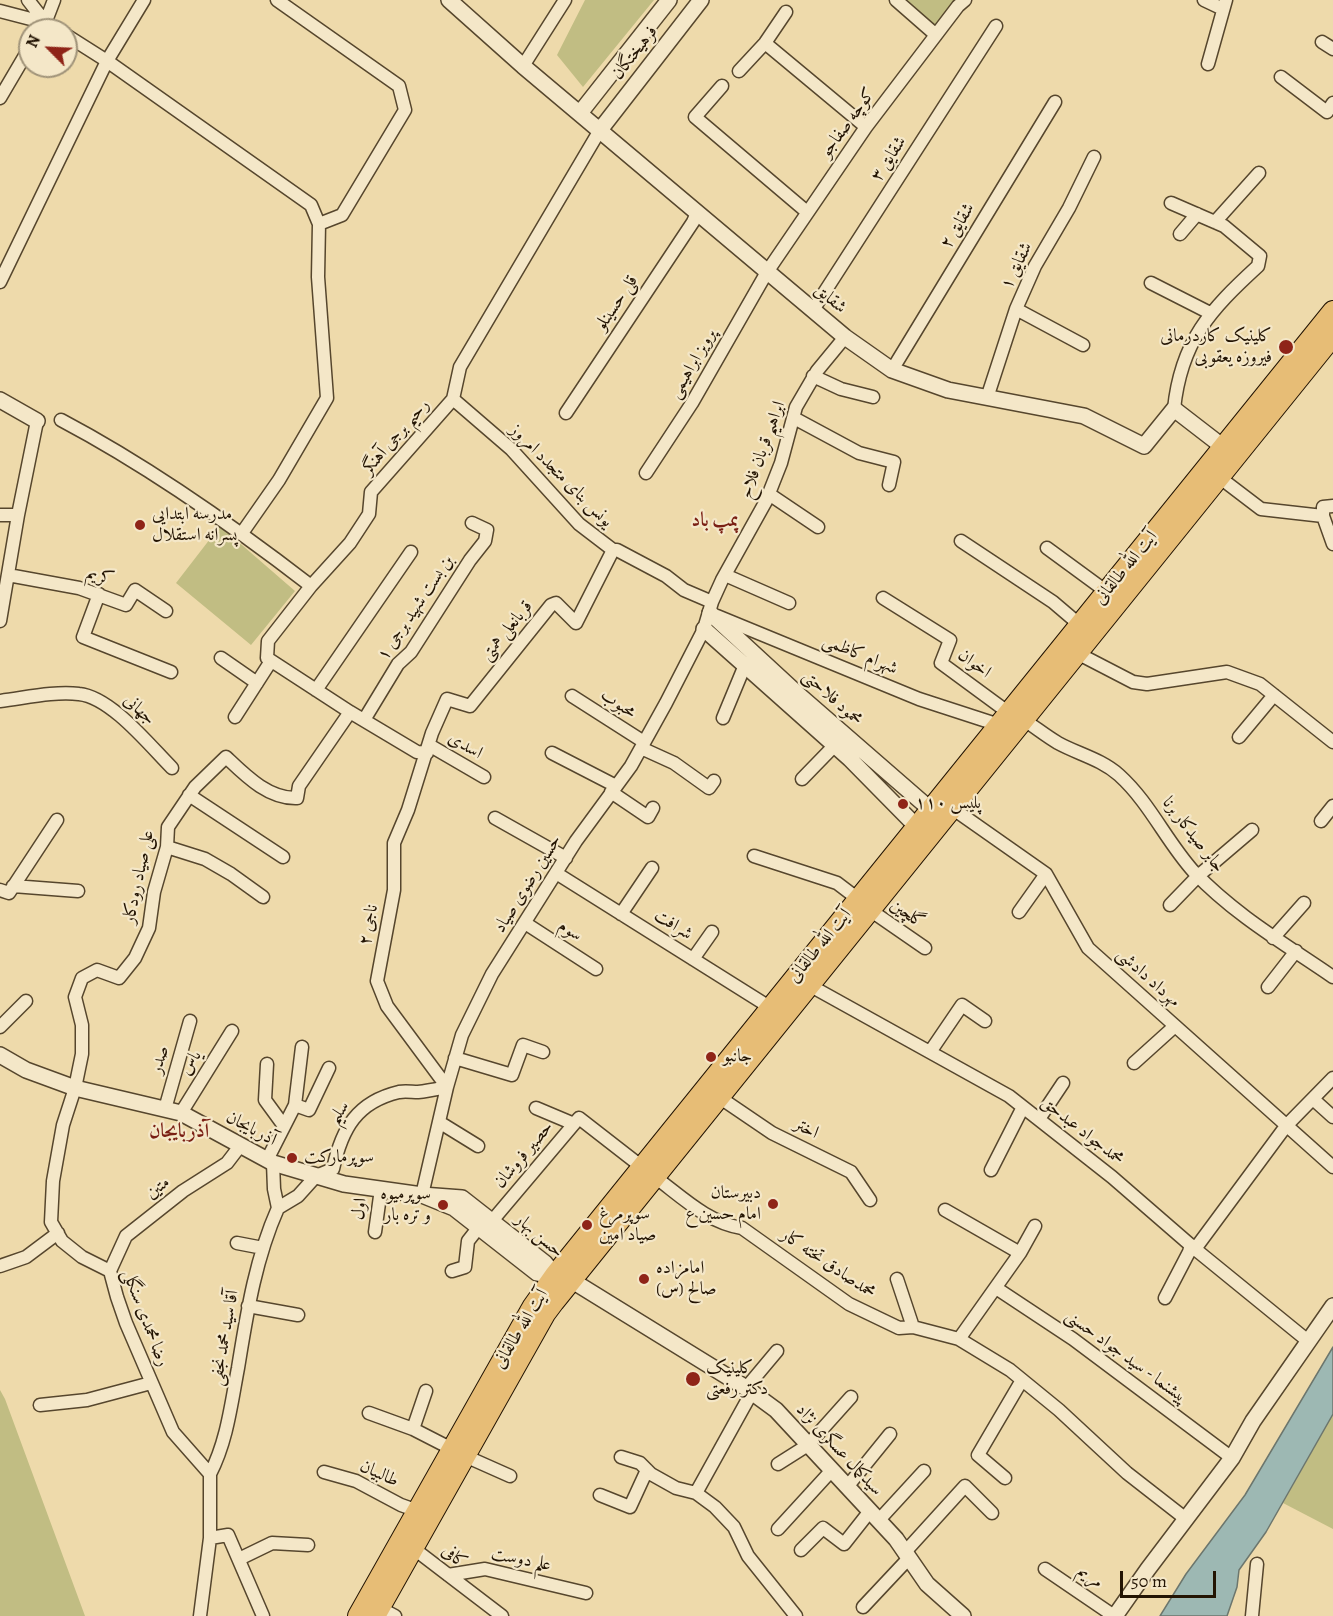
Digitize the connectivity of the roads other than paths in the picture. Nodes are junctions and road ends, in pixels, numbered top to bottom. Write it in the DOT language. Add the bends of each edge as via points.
graph roads {
  1 [pos="28,0"];
  2 [pos="54,0"];
  3 [pos="144,0"];
  4 [pos="277,0"];
  5 [pos="449,0"];
  6 [pos="565,0"];
  7 [pos="669,0"];
  8 [pos="701,0"];
  9 [pos="896,0"];
  10 [pos="965,0"];
  11 [pos="1204,0"];
  12 [pos="1224,5"];
  13 [pos="0,11"];
  14 [pos="786,12"];
  15 [pos="21,18"];
  16 [pos="39,18"];
  17 [pos="47,18"];
  18 [pos="996,26"];
  19 [pos="936,35"];
  20 [pos="1322,42"];
  21 [pos="78,43"];
  22 [pos="765,43"];
  23 [pos="1333,49"];
  24 [pos="107,61"];
  25 [pos="1208,64"];
  26 [pos="523,66"];
  27 [pos="18,67"];
  28 [pos="740,71"];
  29 [pos="1281,77"];
  30 [pos="722,86"];
  31 [pos="0,98"];
  32 [pos="1056,102"];
  33 [pos="1333,104"];
  34 [pos="580,113"];
  35 [pos="866,127"];
  36 [pos="600,130"];
  37 [pos="1094,157"];
  38 [pos="1259,173"];
  39 [pos="1171,203"];
  40 [pos="807,212"];
  41 [pos="697,213"];
  42 [pos="1197,214"];
  43 [pos="1215,222"];
  44 [pos="319,224"];
  45 [pos="1180,234"];
  46 [pos="767,272"];
  47 [pos="0,282"];
  48 [pos="1151,283"];
  49 [pos="1016,309"];
  50 [pos="813,310"];
  51 [pos="1333,311"];
  52 [pos="1210,313"];
  53 [pos="1333,336"];
  54 [pos="845,337"];
  55 [pos="1083,345"];
  56 [pos="892,370"];
  57 [pos="813,376"];
  58 [pos="873,397"];
  59 [pos="987,398"];
  60 [pos="453,399"];
  61 [pos="0,400"];
  62 [pos="1174,409"];
  63 [pos="566,413"];
  64 [pos="794,418"];
  65 [pos="61,420"];
  66 [pos="37,421"];
  67 [pos="1229,452"];
  68 [pos="1213,472"];
  69 [pos="645,473"];
  70 [pos="889,485"];
  71 [pos="769,494"];
  72 [pos="1333,506"];
  73 [pos="0,515"];
  74 [pos="18,515"];
  75 [pos="1323,516"];
  76 [pos="472,523"];
  77 [pos="818,527"];
  78 [pos="242,533"];
  79 [pos="961,541"];
  80 [pos="1333,544"];
  81 [pos="1047,548"];
  82 [pos="613,550"];
  83 [pos="411,552"];
  84 [pos="8,575"];
  85 [pos="725,575"];
  86 [pos="311,586"];
  87 [pos="1107,592"];
  88 [pos="99,594"];
  89 [pos="883,598"];
  90 [pos="789,603"];
  91 [pos="711,607"];
  92 [pos="166,611"];
  93 [pos="0,621"];
  94 [pos="1080,625"];
  95 [pos="704,629"];
  96 [pos="1077,653"];
  97 [pos="221,658"];
  98 [pos="271,661"];
  99 [pos="745,665"];
  100 [pos="171,672"];
  101 [pos="257,683"];
  102 [pos="316,690"];
  103 [pos="1274,695"];
  104 [pos="572,696"];
  105 [pos="0,701"];
  106 [pos="797,702"];
  107 [pos="350,712"];
  108 [pos="235,717"];
  109 [pos="723,718"];
  110 [pos="1011,719"];
  111 [pos="364,720"];
  112 [pos="1239,737"];
  113 [pos="1333,742"];
  114 [pos="642,745"];
  115 [pos="835,745"];
  116 [pos="428,749"];
  117 [pos="552,753"];
  118 [pos="855,754"];
  119 [pos="172,768"];
  120 [pos="484,777"];
  121 [pos="802,779"];
  122 [pos="714,781"];
  123 [pos="614,789"];
  124 [pos="189,795"];
  125 [pos="1333,806"];
  126 [pos="653,808"];
  127 [pos="942,813"];
  128 [pos="495,818"];
  129 [pos="57,820"];
  130 [pos="1321,821"];
  131 [pos="917,827"];
  132 [pos="1252,830"];
  133 [pos="167,847"];
  134 [pos="754,856"];
  135 [pos="283,857"];
  136 [pos="566,858"];
  137 [pos="652,868"];
  138 [pos="556,873"];
  139 [pos="1046,874"];
  140 [pos="1198,876"];
  141 [pos="13,886"];
  142 [pos="0,890"];
  143 [pos="78,891"];
  144 [pos="263,897"];
  145 [pos="1304,903"];
  146 [pos="864,905"];
  147 [pos="1170,905"];
  148 [pos="1019,912"];
  149 [pos="621,914"];
  150 [pos="525,923"];
  151 [pos="712,932"];
  152 [pos="1273,938"];
  153 [pos="925,948"];
  154 [pos="1296,951"];
  155 [pos="693,959"];
  156 [pos="596,969"];
  157 [pos="1333,977"];
  158 [pos="809,985"];
  159 [pos="1268,987"];
  160 [pos="26,1001"];
  161 [pos="771,1008"];
  162 [pos="190,1020"];
  163 [pos="985,1021"];
  164 [pos="1175,1026"];
  165 [pos="0,1027"];
  166 [pos="232,1031"];
  167 [pos="302,1047"];
  168 [pos="543,1052"];
  169 [pos="930,1052"];
  170 [pos="0,1055"];
  171 [pos="455,1058"];
  172 [pos="1134,1063"];
  173 [pos="267,1064"];
  174 [pos="329,1068"];
  175 [pos="1333,1078"];
  176 [pos="1063,1083"];
  177 [pos="447,1087"];
  178 [pos="75,1088"];
  179 [pos="719,1097"];
  180 [pos="1313,1099"];
  181 [pos="295,1105"];
  182 [pos="1023,1107"];
  183 [pos="536,1108"];
  184 [pos="165,1109"];
  185 [pos="181,1113"];
  186 [pos="1333,1117"];
  187 [pos="1039,1119"];
  188 [pos="438,1122"];
  189 [pos="573,1124"];
  190 [pos="284,1126"];
  191 [pos="1286,1126"];
  192 [pos="240,1146"];
  193 [pos="478,1146"];
  194 [pos="270,1162"];
  195 [pos="1333,1167"];
  196 [pos="991,1170"];
  197 [pos="648,1172"];
  198 [pos="316,1176"];
  199 [pos="381,1189"];
  200 [pos="422,1195"];
  201 [pos="870,1200"];
  202 [pos="278,1208"];
  203 [pos="945,1210"];
  204 [pos="485,1224"];
  205 [pos="1035,1226"];
  206 [pos="375,1232"];
  207 [pos="58,1233"];
  208 [pos="237,1243"];
  209 [pos="1193,1247"];
  210 [pos="262,1248"];
  211 [pos="1020,1253"];
  212 [pos="0,1266"];
  213 [pos="110,1270"];
  214 [pos="452,1271"];
  215 [pos="563,1278"];
  216 [pos="897,1279"];
  217 [pos="996,1288"];
  218 [pos="1164,1298"];
  219 [pos="248,1306"];
  220 [pos="1333,1306"];
  221 [pos="298,1315"];
  222 [pos="913,1327"];
  223 [pos="959,1339"];
  224 [pos="1308,1341"];
  225 [pos="777,1350"];
  226 [pos="1022,1380"];
  227 [pos="151,1383"];
  228 [pos="749,1390"];
  229 [pos="426,1391"];
  230 [pos="850,1397"];
  231 [pos="40,1405"];
  232 [pos="369,1413"];
  233 [pos="413,1429"];
  234 [pos="890,1434"];
  235 [pos="808,1444"];
  236 [pos="458,1453"];
  237 [pos="621,1457"];
  238 [pos="1232,1458"];
  239 [pos="778,1464"];
  240 [pos="647,1470"];
  241 [pos="832,1470"];
  242 [pos="924,1471"];
  243 [pos="324,1472"];
  244 [pos="210,1474"];
  245 [pos="510,1476"];
  246 [pos="1005,1478"];
  247 [pos="847,1486"];
  248 [pos="696,1492"];
  249 [pos="600,1495"];
  250 [pos="418,1511"];
  251 [pos="992,1513"];
  252 [pos="874,1516"];
  253 [pos="1186,1519"];
  254 [pos="778,1528"];
  255 [pos="210,1539"];
  256 [pos="308,1545"];
  257 [pos="413,1548"];
  258 [pos="801,1550"];
  259 [pos="907,1555"];
  260 [pos="239,1558"];
  261 [pos="1257,1564"];
  262 [pos="1045,1569"];
  263 [pos="448,1575"];
  264 [pos="586,1593"];
  265 [pos="863,1607"];
  266 [pos="384,1613"];
  267 [pos="200,1616"];
  268 [pos="263,1616"];
  269 [pos="358,1616"];
  270 [pos="502,1616"];
  271 [pos="796,1616"];
  272 [pos="963,1616"];
  273 [pos="1115,1616"];
  274 [pos="1252,1616"];
  1 -- 16 [label="street"];
  2 -- 17 [label="street"];
  3 -- 24 [label="street"];
  4 -- 44 [label="street" via="399,86 405,110 342,215"];
  5 -- 26 [label="street, شقایق"];
  6 -- 26 [label="street"];
  7 -- 34 [label="street, فرهیختگان"];
  8 -- 36 [label="street, فرهیختگان"];
  9 -- 19 [label="street"];
  10 -- 19 [label="street, کوچه صفاجو"];
  11 -- 12 [label="street"];
  12 -- 25 [label="street"];
  13 -- 15 [label="street"];
  14 -- 22 [label="street"];
  18 -- 50 [label="street, شقایق ۳"];
  19 -- 35 [label="street, کوچه صفاجو"];
  20 -- 23 [label="street"];
  21 -- 24 [label="street"];
  22 -- 28 [label="street"];
  22 -- 35 [label="street"];
  24 -- 44 [label="street" via="311,205"];
  24 -- 47 [label="street"];
  26 -- 34 [label="street, شقایق"];
  27 -- 31 [label="street"];
  29 -- 33 [label="street" via="1327,112"];
  30 -- 40 [label="street" via="695,117"];
  32 -- 56 [label="street, شقایق ۲"];
  34 -- 36 [label="street, شقایق"];
  35 -- 40 [label="street, کوچه صفاجو"];
  36 -- 41 [label="street, شقایق"];
  36 -- 60 [label="street, رحیم برجی آهنگر" via="460,367"];
  37 -- 49 [label="street, شقایق ۱"];
  38 -- 43 [label="street"];
  39 -- 42 [label="street"];
  40 -- 46 [label="street, کوچه صفاجو"];
  41 -- 46 [label="street, شقایق"];
  41 -- 63 [label="street, قلی حسینلو"];
  42 -- 43 [label="street"];
  42 -- 45 [label="street"];
  43 -- 52 [label="street" via="1260,256 1258,266"];
  44 -- 78 [label="street" via="318,277 327,398 279,480"];
  46 -- 50 [label="street, شقایق"];
  46 -- 69 [label="street, پرویز ابراهیمی" via="692,403"];
  48 -- 52 [label="street"];
  49 -- 55 [label="street"];
  49 -- 59 [label="street, شقایق ۱"];
  50 -- 54 [label="street, شقایق"];
  51 -- 67 [label="main road, آیت الله طالقانی"];
  52 -- 62 [label="street" via="1198,330 1176,384"];
  53 -- 67 [label="main road, آیت الله طالقانی"];
  54 -- 56 [label="street, شقایق"];
  54 -- 57 [label="street, ابراهیم قربان فلاح"];
  56 -- 59 [label="street, شقایق" via="948,390"];
  57 -- 58 [label="street" via="841,389"];
  57 -- 64 [label="street, ابراهیم قربان فلاح"];
  59 -- 62 [label="street, شقایق" via="1084,417 1144,446"];
  60 -- 82 [label="street, یونس بنای متجدد امروز" via="512,449 579,524"];
  60 -- 86 [label="street, رحیم برجی آهنگر" via="371,492 369,514 350,543"];
  61 -- 66 [label="street"];
  62 -- 67 [label="street"];
  64 -- 70 [label="street" via="859,453 894,462"];
  64 -- 71 [label="street, ابراهیم قربان فلاح"];
  65 -- 78 [label="street" via="151,471"];
  66 -- 74 [label="street"];
  67 -- 68 [label="main road, آیت الله طالقانی"];
  68 -- 75 [label="street" via="1261,509"];
  68 -- 87 [label="main road, آیت الله طالقانی"];
  68 -- 96 [label="main road, آیت الله طالقانی"];
  71 -- 77 [label="street"];
  71 -- 85 [label="street, ابراهیم قربان فلاح"];
  72 -- 75 [label="street" via="1323,507"];
  73 -- 74 [label="street"];
  74 -- 84 [label="street"];
  75 -- 80 [label="street"];
  76 -- 111 [label="street, بن بست شهید برجی ۱" via="487,530 485,541 411,652 398,664"];
  78 -- 86 [label="street"];
  79 -- 94 [label="street" via="1053,602"];
  81 -- 87 [label="street"];
  82 -- 91 [label="street, یونس بنای متجدد امروز" via="666,576"];
  82 -- 116 [label="street, قربانعلی همتی" via="576,623 556,603 551,604 470,706 447,699"];
  83 -- 102 [label="street"];
  84 -- 88 [label="street, کریم"];
  84 -- 93 [label="street"];
  85 -- 90 [label="street"];
  85 -- 91 [label="street, ابراهیم قربان فلاح"];
  86 -- 98 [label="street, رحیم برجی آهنگر" via="268,641 267,658"];
  87 -- 94 [label="main road, آیت الله طالقانی"];
  88 -- 92 [label="street, کریم" via="126,606 135,590"];
  88 -- 100 [label="street" via="83,637"];
  89 -- 110 [label="street, اخوان" via="950,640 941,663"];
  91 -- 95 [label="street, حسین رضوی صیاد"];
  91 -- 106 [label="street, محمود فلاحتی"];
  91 -- 110 [label="street, شهرام کاظمی" via="919,699"];
  94 -- 110 [label="main road, آیت الله طالقانی"];
  95 -- 99 [label="street, محمود فلاحتی"];
  95 -- 114 [label="street, حسین رضوی صیاد"];
  96 -- 103 [label="street" via="1132,682 1147,684 1227,672 1260,684"];
  96 -- 110 [label="main road, آیت الله طالقانی"];
  97 -- 101 [label="street"];
  98 -- 101 [label="street"];
  98 -- 102 [label="street"];
  99 -- 106 [label="street, محمود فلاحتی"];
  99 -- 109 [label="street"];
  101 -- 108 [label="street"];
  102 -- 107 [label="street"];
  103 -- 112 [label="street"];
  103 -- 113 [label="street"];
  104 -- 114 [label="street, محبوب"];
  105 -- 119 [label="street, جهانی" via="80,694 99,700"];
  106 -- 115 [label="street, محمود فلاحتی"];
  106 -- 118 [label="street, محمود فلاحتی"];
  107 -- 111 [label="street"];
  107 -- 124 [label="street, علی صیاد رودکار" via="299,786 297,798 266,790 226,757"];
  110 -- 127 [label="main road, آیت الله طالقانی"];
  110 -- 140 [label="street, جابر صیدکار برنا" via="1116,773 1139,795"];
  111 -- 116 [label="street" via="417,752"];
  114 -- 122 [label="street, محبوب" via="710,788"];
  114 -- 123 [label="street, حسین رضوی صیاد"];
  115 -- 118 [label="street, محمود فلاحتی"];
  115 -- 121 [label="street"];
  116 -- 120 [label="street, اسدی"];
  116 -- 177 [label="street, ناجی ۲" via="394,843 394,890 377,981 387,1006"];
  117 -- 123 [label="street"];
  118 -- 127 [label="street, محمود فلاحتی"];
  118 -- 131 [label="street, محمود فلاحتی"];
  123 -- 126 [label="street" via="648,817"];
  123 -- 136 [label="street, حسین رضوی صیاد"];
  124 -- 133 [label="street, علی صیاد رودکار" via="168,827"];
  124 -- 135 [label="street"];
  125 -- 130 [label="street"];
  127 -- 131 [label="main road, آیت الله طالقانی"];
  127 -- 139 [label="street, مهرداد دادشی"];
  127 -- 146 [label="main road, آیت الله طالقانی"];
  128 -- 136 [label="street"];
  129 -- 141 [label="street"];
  131 -- 146 [label="main road, آیت الله طالقانی"];
  132 -- 140 [label="street"];
  133 -- 144 [label="street" via="205,859"];
  133 -- 178 [label="street, علی صیاد رودکار" via="149,928 135,958 119,978 97,970 82,978 75,997 82,1025 82,1054"];
  134 -- 146 [label="street, گلچین" via="837,883"];
  136 -- 138 [label="street, حسین رضوی صیاد"];
  137 -- 149 [label="street"];
  138 -- 149 [label="street, شرافت"];
  138 -- 150 [label="street, حسین رضوی صیاد"];
  139 -- 148 [label="street"];
  139 -- 164 [label="street, مهرداد دادشی" via="1088,948"];
  140 -- 147 [label="street"];
  140 -- 152 [label="street, جابر صیدکار برنا"];
  141 -- 142 [label="street" via="9,893"];
  141 -- 143 [label="street"];
  145 -- 152 [label="street"];
  146 -- 153 [label="street, گلچین"];
  146 -- 158 [label="main road, آیت الله طالقانی"];
  146 -- 161 [label="main road, آیت الله طالقانی"];
  149 -- 155 [label="street, شرافت"];
  150 -- 156 [label="street, سوم"];
  150 -- 171 [label="street, حسین رضوی صیاد" via="492,974"];
  151 -- 155 [label="street"];
  152 -- 154 [label="street, جابر صیدکار برنا"];
  154 -- 157 [label="street, جابر صیدکار برنا"];
  154 -- 159 [label="street"];
  155 -- 161 [label="street, شرافت"];
  158 -- 169 [label="street, محمدجواد عبدحق"];
  158 -- 179 [label="main road, آیت الله طالقانی"];
  160 -- 165 [label="street"];
  161 -- 197 [label="main road, آیت الله طالقانی"];
  162 -- 184 [label="street, صدر"];
  163 -- 169 [label="street" via="962,1005"];
  164 -- 172 [label="street"];
  164 -- 191 [label="street, مهرداد دادشی"];
  166 -- 185 [label="street, یاس"];
  167 -- 181 [label="street"];
  168 -- 171 [label="street" via="523,1045 512,1075"];
  169 -- 182 [label="street, محمدجواد عبدحق"];
  170 -- 178 [label="street, آذربایجان" via="26,1070"];
  171 -- 177 [label="street, حسین رضوی صیاد"];
  173 -- 190 [label="street" via="265,1100"];
  174 -- 181 [label="street" via="309,1110"];
  175 -- 180 [label="street"];
  176 -- 187 [label="street"];
  177 -- 188 [label="street, حسین رضوی صیاد"];
  177 -- 198 [label="street, سلیم" via="399,1092 363,1107 350,1121 333,1169"];
  178 -- 184 [label="street, آذربایجان"];
  178 -- 207 [label="street, رضا محمدی سنگلی" via="63,1125 51,1200 51,1222"];
  179 -- 197 [label="main road, آیت الله طالقانی"];
  179 -- 201 [label="street, اختر" via="772,1133 851,1172"];
  180 -- 186 [label="street"];
  180 -- 191 [label="street"];
  181 -- 190 [label="street"];
  182 -- 187 [label="street, محمدجواد عبدحق"];
  182 -- 196 [label="street"];
  183 -- 189 [label="street"];
  184 -- 185 [label="street, آذربایجان"];
  185 -- 192 [label="street, آذربایجان"];
  187 -- 209 [label="street, محمدجواد عبدحق"];
  188 -- 193 [label="street"];
  188 -- 200 [label="street, حسین رضوی صیاد"];
  189 -- 197 [label="street, حصیر فروشان" via="579,1118"];
  189 -- 204 [label="street, حصیر فروشان"];
  190 -- 194 [label="street"];
  191 -- 195 [label="street, مهرداد دادشی"];
  191 -- 209 [label="street"];
  192 -- 194 [label="street, آذربایجان"];
  192 -- 213 [label="street, متین" via="227,1163 167,1202 126,1236"];
  194 -- 198 [label="street, آذربایجان"];
  194 -- 202 [label="street"];
  197 -- 215 [label="main road, آیت الله طالقانی"];
  197 -- 222 [label="street, محمدصادق تخته کار" via="701,1212 727,1226 742,1228 849,1304 899,1328"];
  198 -- 199 [label="street, آذربایجان"];
  198 -- 202 [label="street, سلیم" via="298,1196"];
  199 -- 200 [label="street, آذربایجان"];
  199 -- 206 [label="street, اول"];
  200 -- 204 [label="street, حسن بهار" via="462,1198"];
  202 -- 210 [label="street, آقا سید محمد نجفی"];
  203 -- 211 [label="street"];
  204 -- 214 [label="street, حصیر فروشان" via="468,1241 465,1267"];
  204 -- 215 [label="street, حسن بهار"];
  205 -- 211 [label="street"];
  207 -- 212 [label="street" via="26,1257"];
  207 -- 213 [label="street, رضا محمدی سنگلی" via="82,1257"];
  208 -- 210 [label="street"];
  209 -- 218 [label="street"];
  209 -- 224 [label="street, محمدجواد عبدحق"];
  210 -- 219 [label="street, آقا سید محمد نجفی"];
  211 -- 217 [label="street"];
  213 -- 227 [label="street, رضا محمدی سنگلی"];
  215 -- 228 [label="street, سیدکمال عسگری نژاد"];
  215 -- 236 [label="main road, آیت الله طالقانی" via="533,1306"];
  216 -- 222 [label="street"];
  217 -- 223 [label="street"];
  217 -- 238 [label="street, پیشنما - سید جواد حسنی" via="1073,1339"];
  219 -- 221 [label="street"];
  219 -- 244 [label="street, آقا سید محمد نجفی" via="227,1429"];
  220 -- 224 [label="street"];
  222 -- 223 [label="street, محمدصادق تخته کار"];
  223 -- 226 [label="street, محمدصادق تخته کار"];
  224 -- 238 [label="street"];
  225 -- 228 [label="street"];
  226 -- 246 [label="street" via="978,1455"];
  226 -- 253 [label="street, محمدصادق تخته کار" via="1127,1473"];
  227 -- 231 [label="street" via="87,1400"];
  227 -- 244 [label="street, رضا محمدی سنگلی" via="173,1432"];
  228 -- 235 [label="street, سیدکمال عسگری نژاد" via="776,1410"];
  228 -- 248 [label="street"];
  229 -- 233 [label="street"];
  230 -- 235 [label="street"];
  232 -- 233 [label="street"];
  233 -- 236 [label="street"];
  234 -- 247 [label="street"];
  235 -- 239 [label="street"];
  235 -- 241 [label="street, سیدکمال عسگری نژاد"];
  236 -- 245 [label="street"];
  236 -- 250 [label="main road, آیت الله طالقانی"];
  236 -- 257 [label="main road, آیت الله طالقانی"];
  237 -- 240 [label="street" via="640,1463"];
  238 -- 253 [label="street"];
  240 -- 248 [label="street" via="676,1488"];
  240 -- 249 [label="street" via="630,1507"];
  241 -- 247 [label="street, سیدکمال عسگری نژاد"];
  241 -- 254 [label="street"];
  242 -- 252 [label="street"];
  243 -- 250 [label="street, طالبیان" via="356,1481"];
  244 -- 255 [label="street"];
  247 -- 252 [label="street, سیدکمال عسگری نژاد"];
  248 -- 271 [label="street" via="734,1527 748,1556"];
  250 -- 269 [label="main road, آیت الله طالقانی"];
  251 -- 259 [label="street" via="966,1486"];
  252 -- 258 [label="street" via="844,1544 823,1528"];
  252 -- 259 [label="street, سیدکمال عسگری نژاد"];
  253 -- 273 [label="street"];
  255 -- 260 [label="street" via="228,1535"];
  255 -- 267 [label="street"];
  256 -- 260 [label="street" via="272,1543"];
  257 -- 263 [label="street, کافی"];
  257 -- 266 [label="main road, آیت الله طالقانی"];
  259 -- 265 [label="street"];
  259 -- 272 [label="street, سیدکمال عسگری نژاد" via="927,1584"];
  260 -- 268 [label="street"];
  261 -- 274 [label="street"];
  262 -- 273 [label="street, مریم"];
  263 -- 264 [label="street, علم دوست" via="485,1569"];
  263 -- 270 [label="street, کافی"];
}
